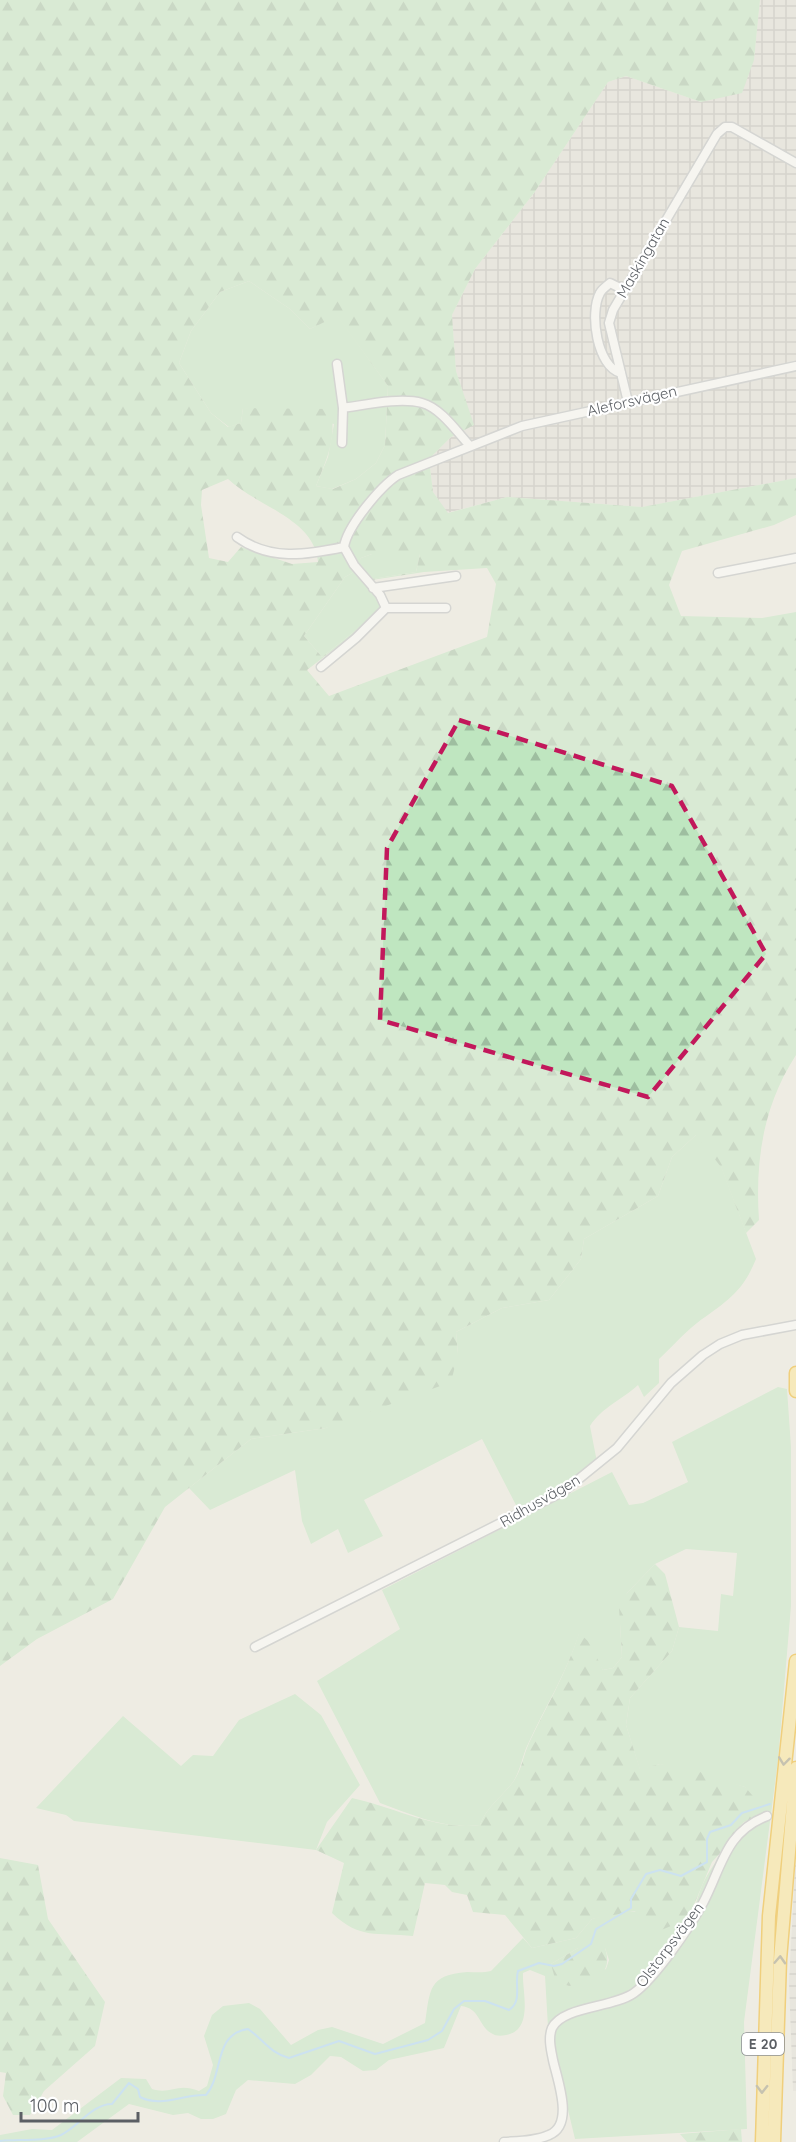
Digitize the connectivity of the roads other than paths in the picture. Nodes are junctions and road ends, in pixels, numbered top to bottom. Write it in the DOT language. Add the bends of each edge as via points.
graph roads {
  1 [pos="796,163"];
  2 [pos="624,290"];
  3 [pos="337,364"];
  4 [pos="796,366"];
  5 [pos="621,373"];
  6 [pos="628,402"];
  7 [pos="343,408"];
  8 [pos="342,443"];
  9 [pos="470,446"];
  10 [pos="237,537"];
  11 [pos="344,547"];
  12 [pos="796,558"];
  13 [pos="718,573"];
  14 [pos="456,576"];
  15 [pos="373,588"];
  16 [pos="386,608"];
  17 [pos="446,608"];
  18 [pos="321,667"];
  19 [pos="796,1325"];
  20 [pos="796,1372"];
  21 [pos="796,1390"];
  22 [pos="255,1647"];
  23 [pos="796,1661"];
  24 [pos="796,1768"];
  25 [pos="767,1815"];
  26 [pos="504,2142"];
  27 [pos="762,2142"];
  28 [pos="774,2142"];
  1 -- 2 [label="street, Maskingatan" via="740,130 725,127 717,134"];
  2 -- 5 [label="street, Maskingatan" via="609,322"];
  2 -- 5 [label="street" via="610,283 603,288 596,318 602,356 609,367"];
  3 -- 7 [label="street"];
  4 -- 6 [label="street, Aleforsvägen"];
  5 -- 6 [label="street, Maskingatan"];
  6 -- 9 [label="street, Aleforsvägen" via="522,426"];
  7 -- 8 [label="street"];
  7 -- 9 [label="street" via="386,402 422,403 437,412"];
  9 -- 11 [label="street, Aleforsvägen" via="398,475 384,485 348,535"];
  10 -- 11 [label="street" via="259,550 285,555"];
  11 -- 15 [label="street"];
  12 -- 13 [label="street"];
  14 -- 15 [label="street"];
  15 -- 16 [label="street"];
  16 -- 17 [label="street"];
  16 -- 18 [label="street"];
  19 -- 22 [label="street, Ridhusvägen" via="742,1335 703,1355 671,1383 617,1448 564,1491"];
  20 -- 21 [label="highway"];
  23 -- 27 [label="highway, E 20, one-way" via="769,1916"];
  28 -- 24 [label="highway, E 20, one-way" via="780,1960"];
  25 -- 26 [label="street, Olstorpsvägen" via="752,1822 731,1842 701,1906 645,1984 620,2000 569,2014 552,2029 550,2044 562,2101 559,2126 552,2135"];
}
